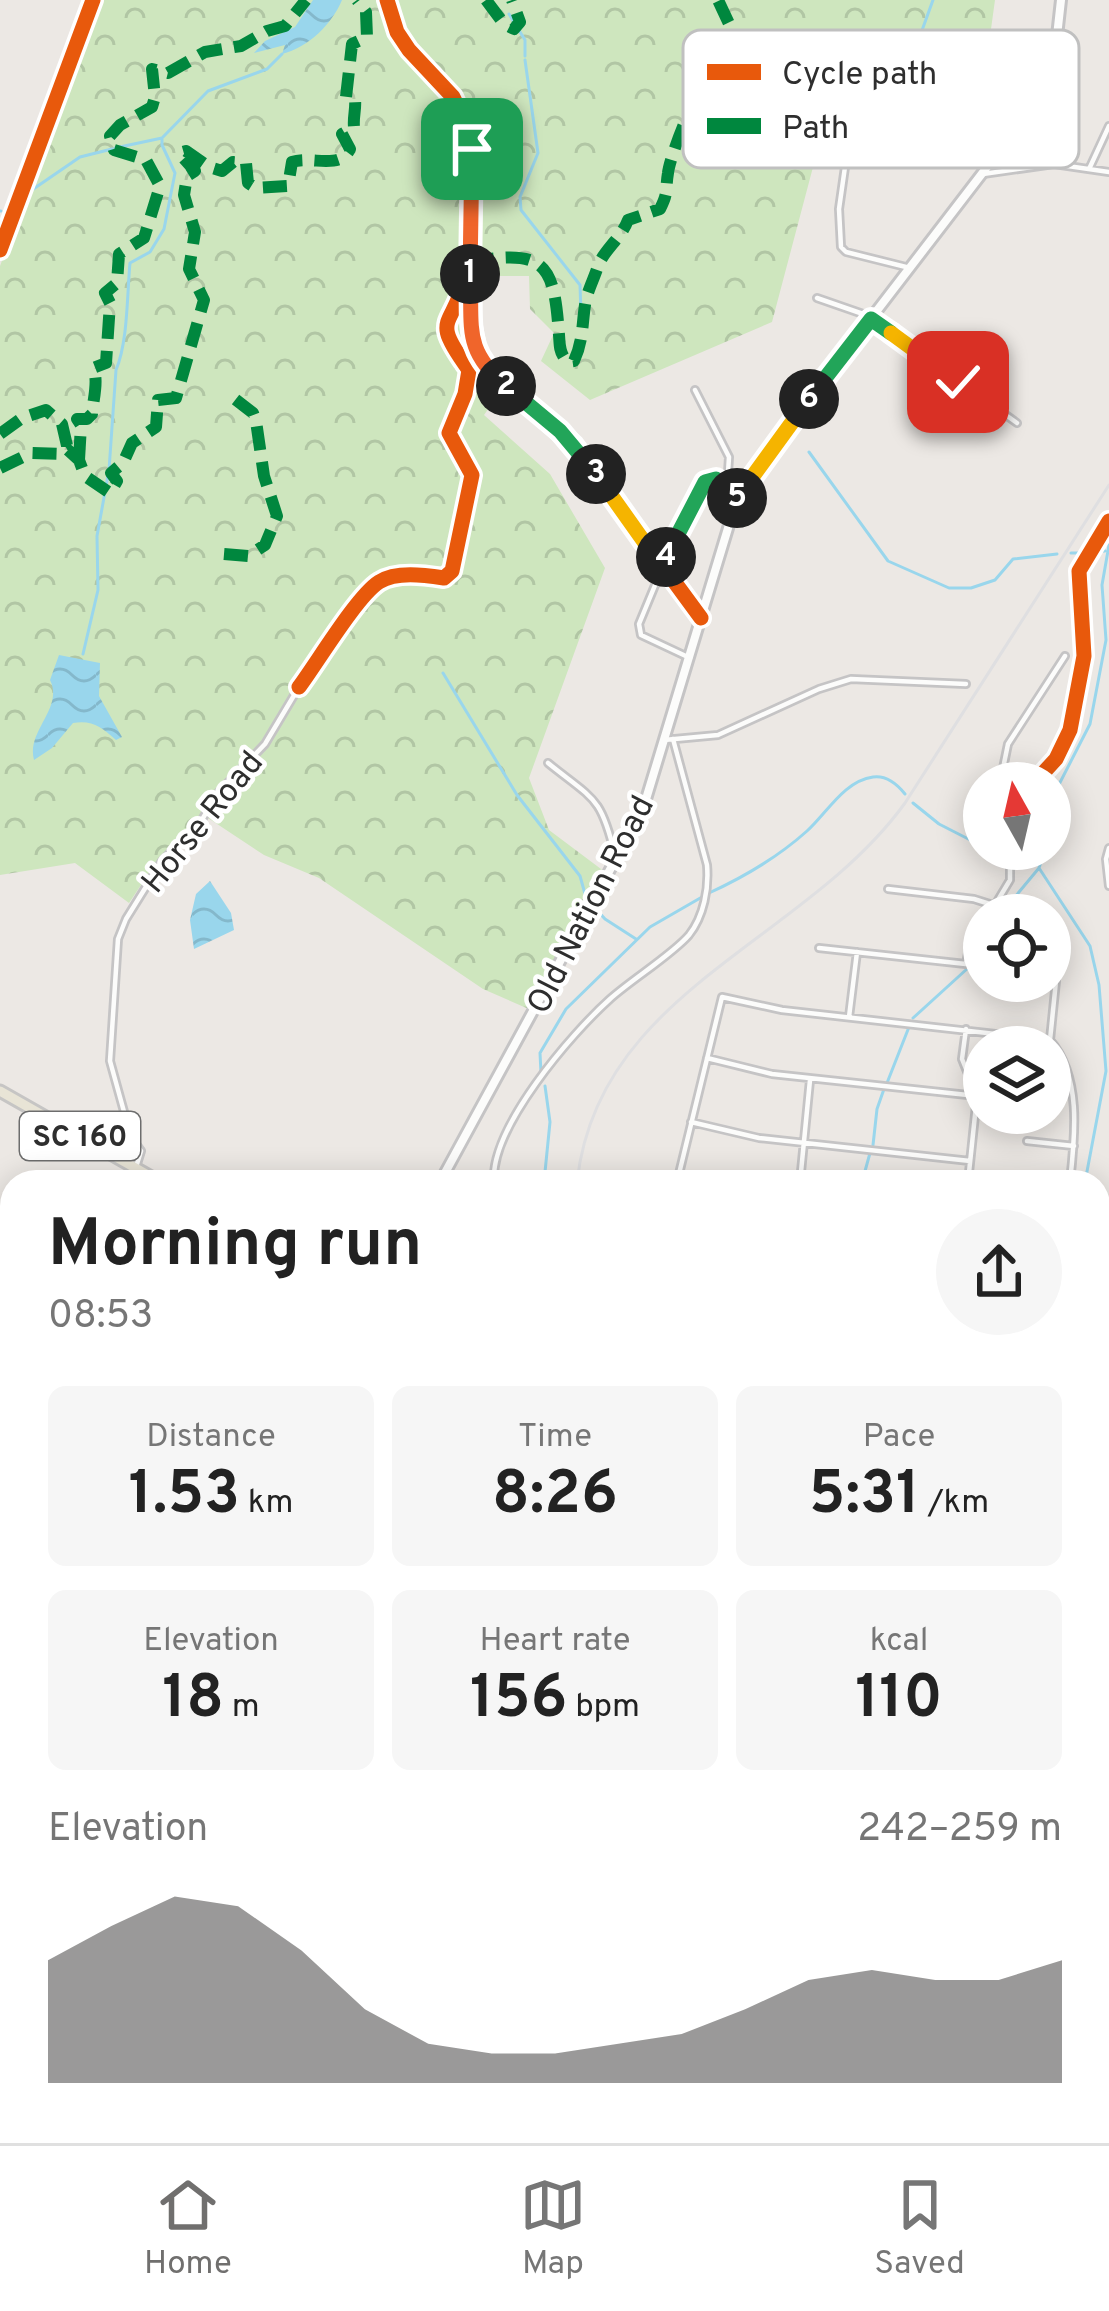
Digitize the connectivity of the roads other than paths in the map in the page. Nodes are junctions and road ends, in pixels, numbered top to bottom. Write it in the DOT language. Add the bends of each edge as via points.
graph roads {
  1 [pos="93,0"];
  2 [pos="387,0"];
  3 [pos="1061,0"];
  4 [pos="1059,30"];
  5 [pos="1109,126"];
  6 [pos="1079,167"];
  7 [pos="1090,167"];
  8 [pos="845,168"];
  9 [pos="987,168"];
  10 [pos="1021,168"];
  11 [pos="1107,170"];
  12 [pos="983,174"];
  13 [pos="0,250"];
  14 [pos="910,268"];
  15 [pos="817,298"];
  16 [pos="871,319"];
  17 [pos="695,391"];
  18 [pos="1017,423"];
  19 [pos="728,489"];
  20 [pos="740,500"];
  21 [pos="662,567"];
  22 [pos="701,617"];
  23 [pos="1064,656"];
  24 [pos="690,658"];
  25 [pos="966,684"];
  26 [pos="299,687"];
  27 [pos="668,740"];
  28 [pos="1004,762"];
  29 [pos="548,763"];
  30 [pos="1109,848"];
  31 [pos="616,861"];
  32 [pos="1109,886"];
  33 [pos="888,889"];
  34 [pos="963,898"];
  35 [pos="819,948"];
  36 [pos="856,952"];
  37 [pos="963,964"];
  38 [pos="849,1017"];
  39 [pos="963,1029"];
  40 [pos="707,1058"];
  41 [pos="811,1078"];
  42 [pos="0,1091"];
  43 [pos="963,1095"];
  44 [pos="1071,1097"];
  45 [pos="691,1122"];
  46 [pos="972,1134"];
  47 [pos="1027,1141"];
  48 [pos="804,1143"];
  49 [pos="1074,1147"];
  50 [pos="970,1161"];
  51 [pos="136,1167"];
  52 [pos="141,1170"];
  53 [pos="447,1170"];
  54 [pos="493,1170"];
  55 [pos="680,1170"];
  56 [pos="801,1170"];
  57 [pos="969,1170"];
  58 [pos="1071,1170"];
  1 -- 13 [label="main road"];
  2 -- 21 [label="street" via="397,32 453,97 470,135 474,350 574,445"];
  3 -- 4 [label="main road, Old Nation Road"];
  5 -- 7 [label="street"];
  6 -- 7 [label="street"];
  7 -- 11 [label="street"];
  8 -- 14 [label="street" via="841,247"];
  9 -- 12 [label="main road, Old Nation Road"];
  10 -- 12 [label="street"];
  12 -- 14 [label="main road, Old Nation Road"];
  14 -- 16 [label="main road, Old Nation Road"];
  15 -- 16 [label="street"];
  16 -- 18 [label="street"];
  16 -- 20 [label="main road, Old Nation Road"];
  17 -- 19 [label="street" via="729,457"];
  19 -- 20 [label="street"];
  19 -- 21 [label="street" via="713,478 705,482"];
  20 -- 22 [label="main road, Old Nation Road"];
  21 -- 22 [label="street"];
  21 -- 24 [label="street" via="638,631"];
  22 -- 24 [label="main road, Old Nation Road"];
  23 -- 28 [label="street"];
  24 -- 27 [label="main road, Old Nation Road"];
  25 -- 27 [label="street" via="851,680 718,735"];
  26 -- 51 [label="street, Horse Road" via="265,744 162,861 118,939 110,1061 141,1151"];
  27 -- 31 [label="main road, Old Nation Road"];
  27 -- 54 [label="street" via="706,865 697,919 568,1046 506,1133"];
  29 -- 31 [label="street" via="596,800"];
  30 -- 32 [label="street"];
  31 -- 53 [label="main road, Old Nation Road"];
  33 -- 34 [label="street"];
  35 -- 36 [label="street"];
  36 -- 37 [label="street"];
  36 -- 38 [label="street"];
  38 -- 39 [label="street"];
  38 -- 40 [label="street" via="722,997"];
  40 -- 41 [label="street"];
  40 -- 45 [label="street"];
  41 -- 43 [label="street"];
  41 -- 48 [label="street"];
  42 -- 51 [label="main road, SC 160 / SC 160"];
  44 -- 49 [label="street"];
  45 -- 48 [label="street"];
  45 -- 55 [label="street"];
  46 -- 50 [label="street"];
  47 -- 49 [label="street"];
  48 -- 50 [label="street"];
  48 -- 56 [label="street"];
  49 -- 58 [label="street"];
  50 -- 57 [label="street"];
  51 -- 52 [label="main road, SC 160 / SC 160"];
}
